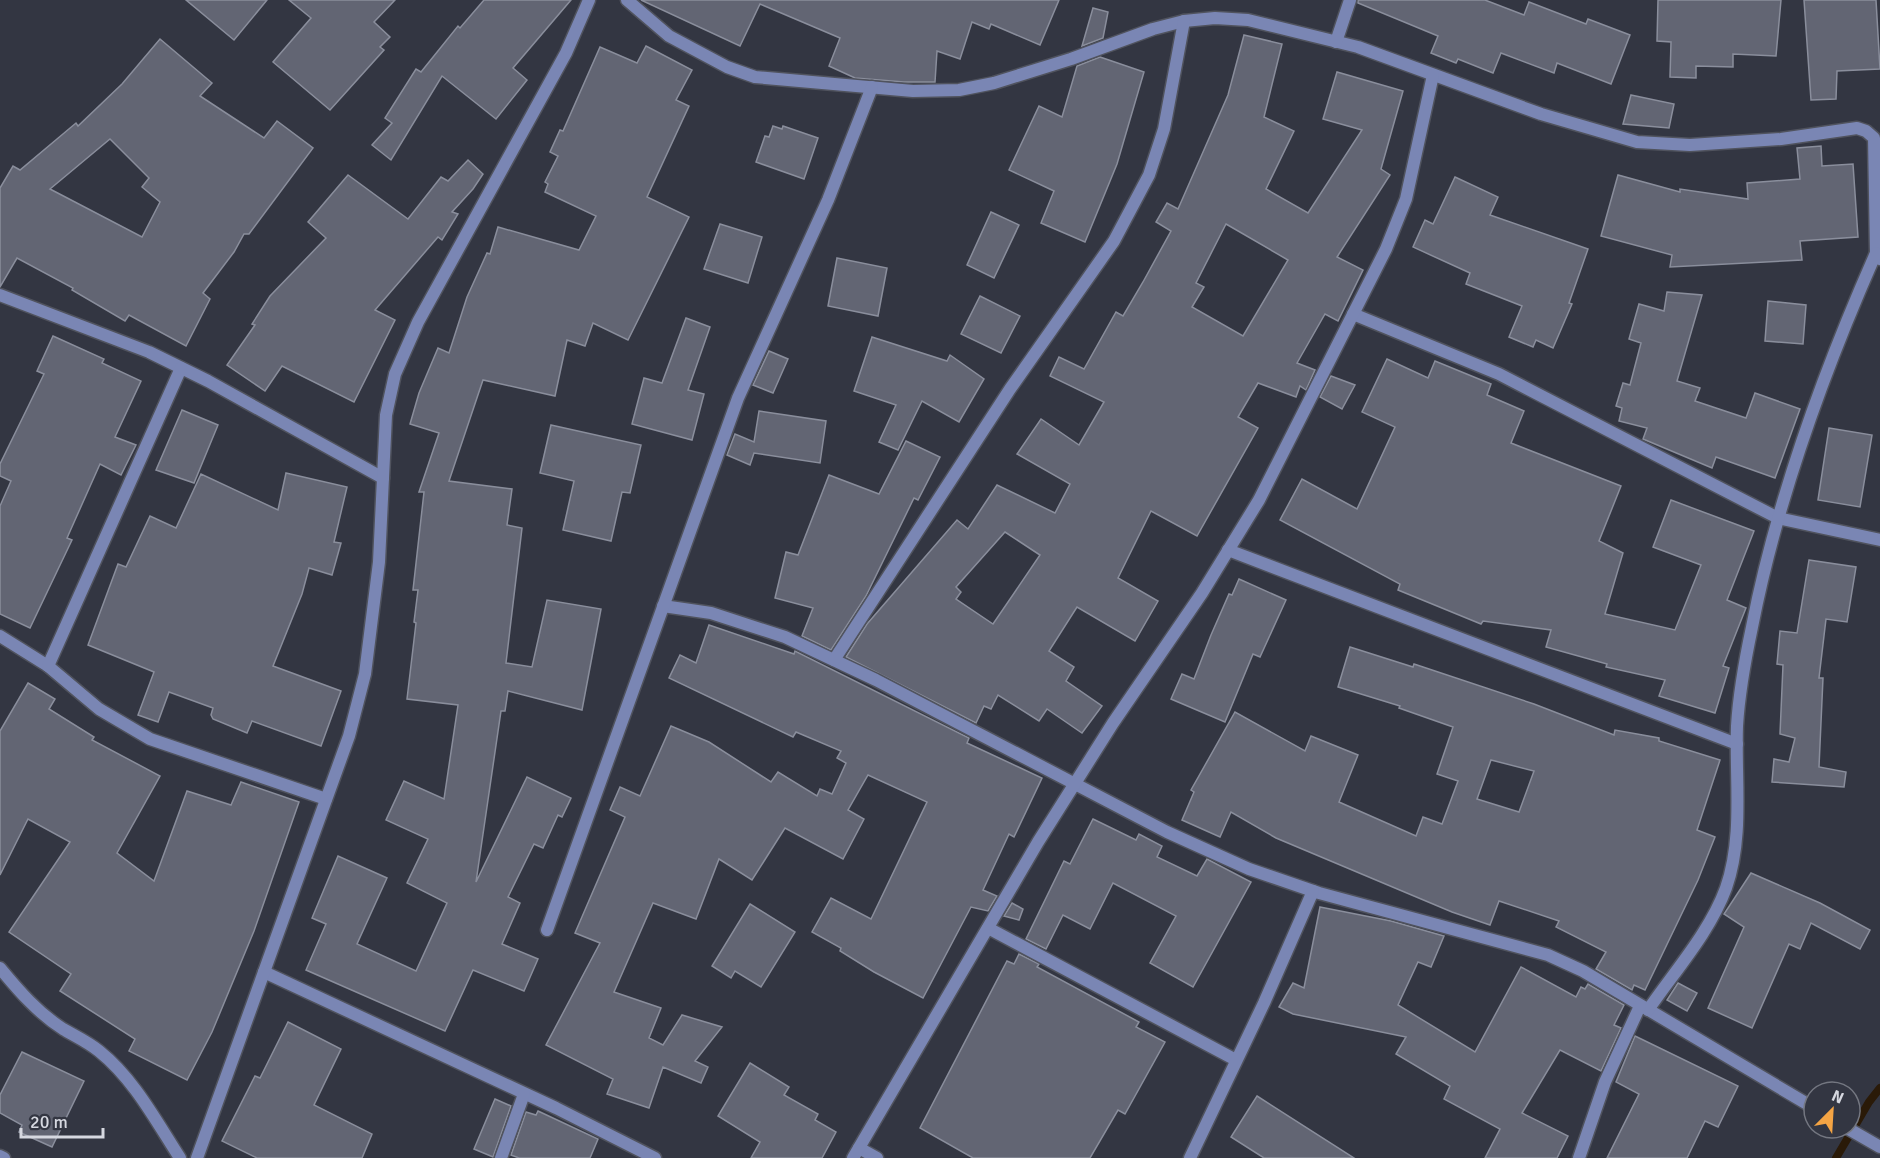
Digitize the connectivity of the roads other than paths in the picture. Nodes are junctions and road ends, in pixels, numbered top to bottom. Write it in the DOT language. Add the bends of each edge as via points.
graph roads {
  1 [pos="589,0"];
  2 [pos="627,0"];
  3 [pos="1350,0"];
  4 [pos="1184,21"];
  5 [pos="1336,42"];
  6 [pos="1433,75"];
  7 [pos="872,87"];
  8 [pos="1878,256"];
  9 [pos="0,295"];
  10 [pos="1353,314"];
  11 [pos="181,368"];
  12 [pos="383,478"];
  13 [pos="1778,518"];
  14 [pos="1880,540"];
  15 [pos="1228,550"];
  16 [pos="663,606"];
  17 [pos="0,636"];
  18 [pos="834,660"];
  19 [pos="48,666"];
  20 [pos="1737,744"];
  21 [pos="1076,782"];
  22 [pos="326,799"];
  23 [pos="1313,891"];
  24 [pos="988,928"];
  25 [pos="547,930"];
  26 [pos="0,968"];
  27 [pos="264,972"];
  28 [pos="1644,1008"];
  29 [pos="1236,1060"];
  30 [pos="524,1094"];
  31 [pos="1802,1101"];
  32 [pos="1862,1137"];
  33 [pos="1880,1147"];
  34 [pos="856,1153"];
  35 [pos="0,1156"];
  36 [pos="4,1158"];
  37 [pos="180,1158"];
  38 [pos="197,1158"];
  39 [pos="501,1158"];
  40 [pos="655,1158"];
  41 [pos="877,1158"];
  42 [pos="1190,1158"];
  43 [pos="1578,1158"];
  1 -- 12 [label="street" via="566,54 418,322 395,374 386,415"];
  2 -- 7 [label="street" via="669,36 727,67 755,77"];
  3 -- 5 [label="street"];
  4 -- 5 [label="street" via="1248,20"];
  4 -- 7 [label="street" via="971,88 913,91"];
  4 -- 18 [label="street" via="1164,129 1149,175 1114,241 1010,389"];
  5 -- 6 [label="street"];
  6 -- 8 [label="street" via="1541,114 1637,142 1690,145 1781,139 1857,128 1866,131 1874,138"];
  6 -- 10 [label="street" via="1406,199"];
  7 -- 16 [label="street" via="828,200 738,398"];
  8 -- 13 [label="street" via="1850,313"];
  9 -- 11 [label="street"];
  10 -- 13 [label="street" via="1499,374"];
  10 -- 15 [label="street" via="1286,448"];
  11 -- 12 [label="street"];
  11 -- 19 [label="street"];
  12 -- 22 [label="street" via="379,562 365,674 349,736"];
  13 -- 14 [label="street"];
  13 -- 20 [label="street" via="1742,681"];
  15 -- 20 [label="street"];
  15 -- 21 [label="street"];
  16 -- 18 [label="street" via="711,613 785,637"];
  16 -- 25 [label="street"];
  17 -- 19 [label="street"];
  18 -- 21 [label="street"];
  19 -- 22 [label="street" via="99,709 150,739"];
  20 -- 28 [label="street" via="1736,836 1725,890 1711,919"];
  21 -- 23 [label="street" via="1167,832 1249,869"];
  21 -- 24 [label="street"];
  22 -- 27 [label="street"];
  23 -- 28 [label="street" via="1548,955 1583,970"];
  23 -- 29 [label="street"];
  24 -- 29 [label="street"];
  24 -- 34 [label="street"];
  26 -- 37 [label="street" via="25,999 117,1067"];
  27 -- 30 [label="street"];
  27 -- 38 [label="street"];
  28 -- 31 [label="street"];
  28 -- 43 [label="street" via="1605,1082"];
  29 -- 42 [label="street"];
  30 -- 39 [label="street"];
  30 -- 40 [label="street"];
  32 -- 33 [label="street"];
  34 -- 41 [label="street"];
  35 -- 36 [label="street"];
}
